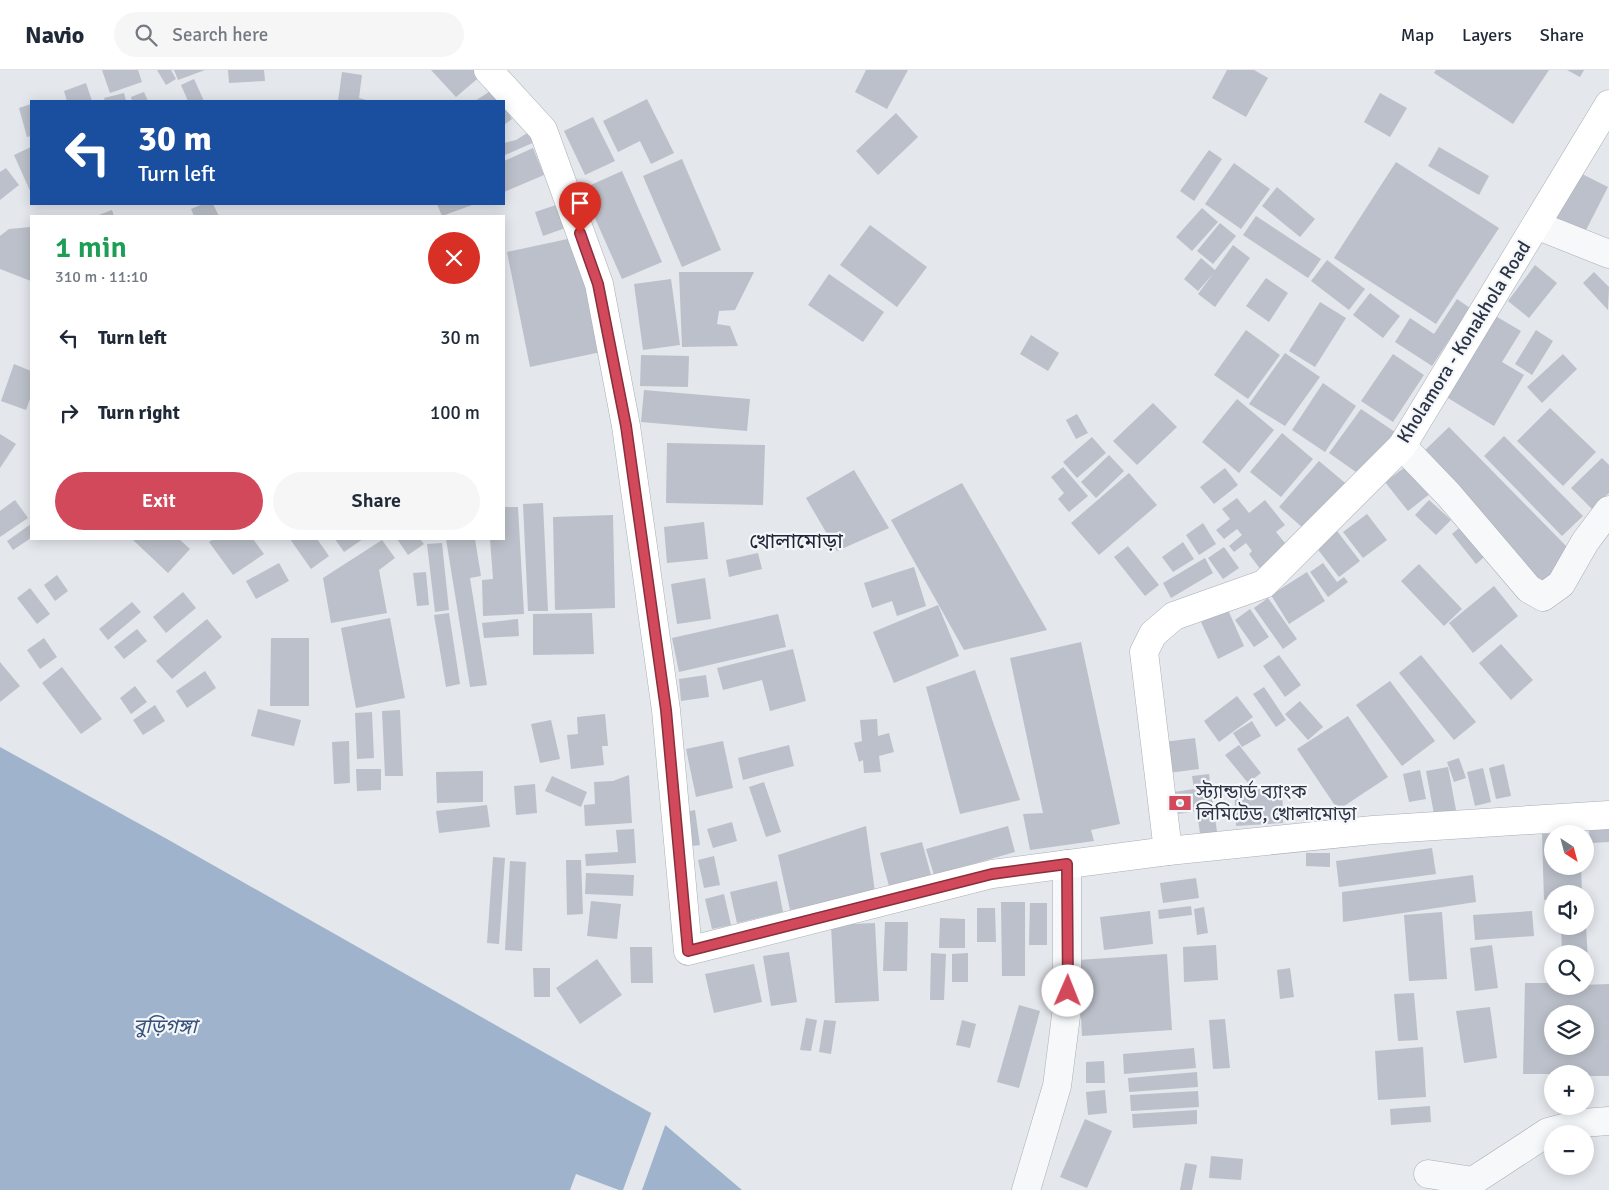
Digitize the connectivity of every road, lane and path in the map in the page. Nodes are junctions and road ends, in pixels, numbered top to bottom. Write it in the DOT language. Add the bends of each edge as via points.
graph roads {
  1 [pos="488,70"];
  2 [pos="1609,104"];
  3 [pos="1536,225"];
  4 [pos="1609,254"];
  5 [pos="1402,446"];
  6 [pos="1609,510"];
  7 [pos="1609,816"];
  8 [pos="1168,851"];
  9 [pos="1067,864"];
  10 [pos="1609,1121"];
  11 [pos="1428,1174"];
  12 [pos="1026,1190"];
  1 -- 9 [label="street" via="543,130 598,284 626,426 666,710 688,951 992,874"];
  2 -- 3 [label="street, Kholamora - Konakhola Road"];
  3 -- 4 [label="street"];
  3 -- 5 [label="street, Kholamora - Konakhola Road"];
  5 -- 6 [label="street" via="1449,495 1529,589 1543,597 1561,584 1585,542"];
  5 -- 8 [label="street, Kholamora - Konakhola Road" via="1264,584 1174,616 1153,634 1144,652"];
  7 -- 8 [label="street" via="1373,830"];
  8 -- 9 [label="street"];
  9 -- 12 [label="street" via="1067,1008 1057,1086"];
  10 -- 11 [label="street" via="1582,1123 1548,1132 1473,1181"];
}
